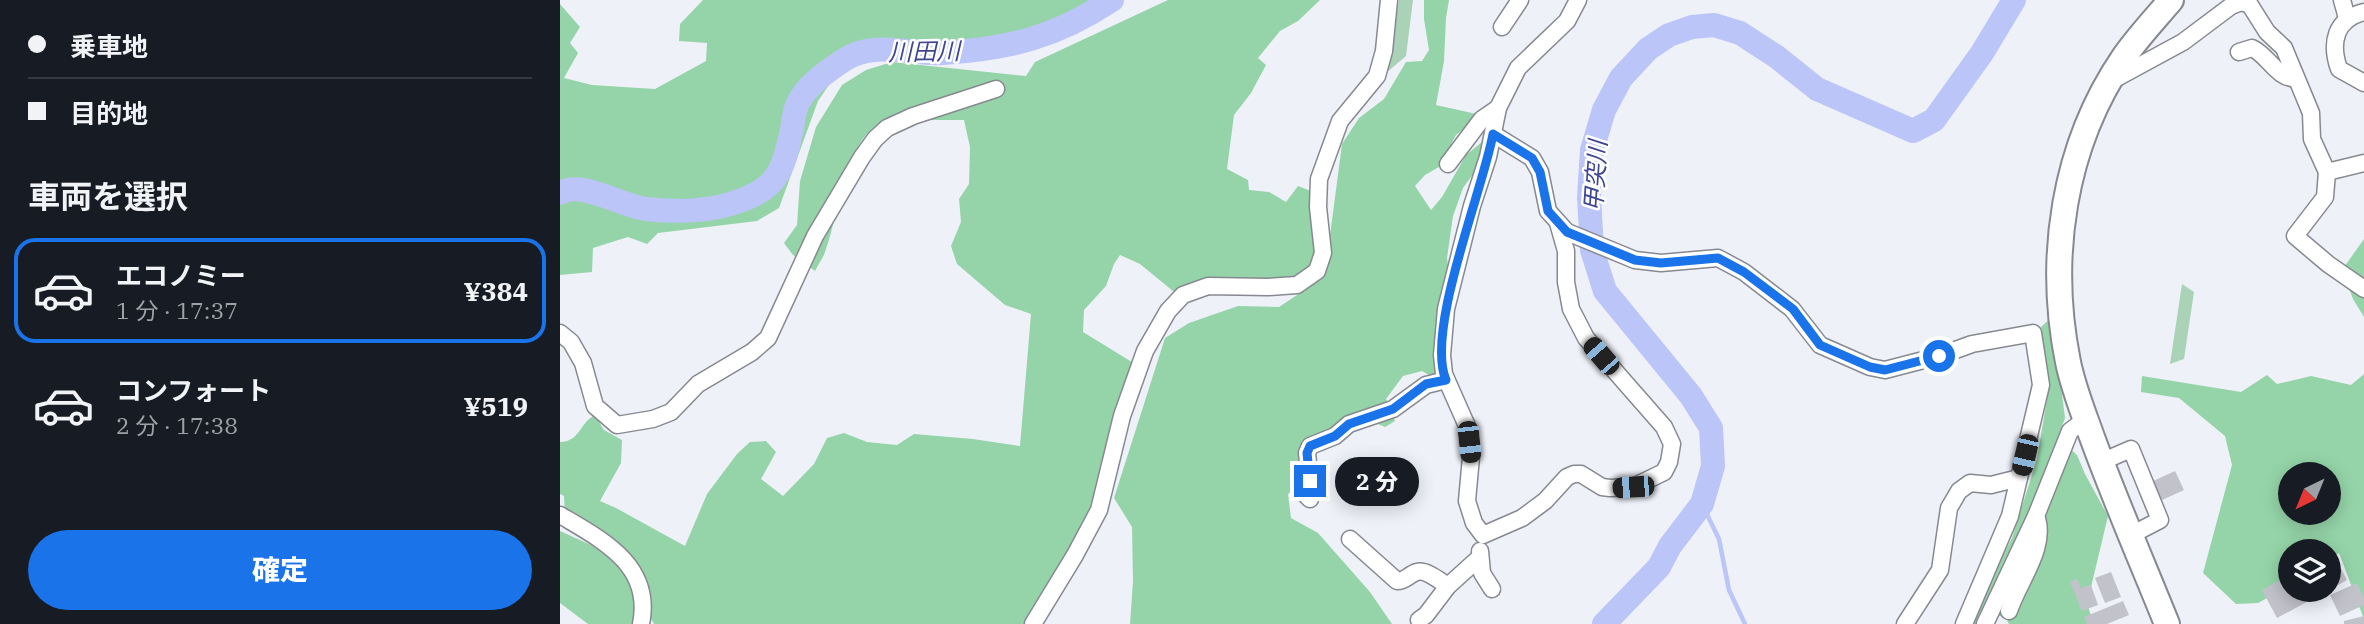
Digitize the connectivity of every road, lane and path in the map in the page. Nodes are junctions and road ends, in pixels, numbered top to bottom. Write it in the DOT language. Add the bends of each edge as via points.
graph roads {
  1 [pos="1389,0"];
  2 [pos="1520,0"];
  3 [pos="1578,0"];
  4 [pos="2171,0"];
  5 [pos="2342,0"];
  6 [pos="2364,12"];
  7 [pos="2347,18"];
  8 [pos="1502,27"];
  9 [pos="2239,52"];
  10 [pos="2296,78"];
  11 [pos="2109,83"];
  12 [pos="2364,83"];
  13 [pos="996,89"];
  14 [pos="1498,108"];
  15 [pos="1493,134"];
  16 [pos="2364,163"];
  17 [pos="1448,164"];
  18 [pos="2327,172"];
  19 [pos="1563,227"];
  20 [pos="2364,289"];
  21 [pos="560,333"];
  22 [pos="1446,380"];
  23 [pos="2086,419"];
  24 [pos="2101,461"];
  25 [pos="2019,478"];
  26 [pos="1310,499"];
  27 [pos="560,515"];
  28 [pos="2036,516"];
  29 [pos="1483,535"];
  30 [pos="2131,535"];
  31 [pos="1350,539"];
  32 [pos="1479,558"];
  33 [pos="1448,586"];
  34 [pos="1492,589"];
  35 [pos="2009,611"];
  36 [pos="1419,620"];
  37 [pos="641,624"];
  38 [pos="1032,624"];
  39 [pos="1905,624"];
  40 [pos="1964,624"];
  41 [pos="1985,624"];
  42 [pos="2167,624"];
  1 -- 38 [label="street" via="1377,76 1340,121 1319,179 1323,253 1317,271 1297,285 1208,286 1183,295 1168,311 1145,351 1122,416 1099,510"];
  2 -- 8 [label="street"];
  3 -- 14 [label="street" via="1567,20 1518,68"];
  4 -- 11 [label="highway" via="2144,30"];
  5 -- 7 [label="street"];
  6 -- 7 [label="street"];
  7 -- 12 [label="street" via="2336,35 2334,54 2339,69"];
  9 -- 10 [label="street" via="2252,48 2261,52 2284,76"];
  10 -- 11 [label="street" via="2284,48 2250,5 2241,2"];
  10 -- 18 [label="street" via="2311,113 2312,139"];
  11 -- 23 [label="highway" via="2091,117 2072,174 2059,253 2068,363"];
  13 -- 21 [label="street" via="887,128 862,156 815,236 768,338 698,384 671,412 617,425 595,406 583,363"];
  14 -- 15 [label="street"];
  14 -- 17 [label="street" via="1482,119"];
  15 -- 19 [label="street" via="1532,158 1540,172 1548,211"];
  15 -- 22 [label="street" via="1446,309 1442,355"];
  16 -- 18 [label="street"];
  18 -- 20 [label="street" via="2325,197 2295,236"];
  19 -- 25 [label="street" via="1635,260 1661,263 1718,258 1793,309 1820,345 1870,367 1885,370 1972,344 2033,333 2041,385"];
  19 -- 29 [label="street" via="1571,309 1586,338 1664,426 1672,444 1669,463 1664,472 1633,487 1602,487 1574,474 1522,518"];
  22 -- 26 [label="street" via="1426,384 1393,409 1349,424 1335,436 1310,446 1310,481 1304,493"];
  22 -- 29 [label="street" via="1467,426 1471,457 1467,500"];
  23 -- 24 [label="highway"];
  23 -- 28 [label="street" via="2070,431"];
  24 -- 30 [label="highway"];
  24 -- 30 [label="street" via="2131,449 2156,509 2160,520"];
  25 -- 39 [label="street" via="1991,485 1970,483 1959,491 1950,508 1940,570"];
  25 -- 40 [label="street" via="2010,516"];
  27 -- 37 [label="street" via="628,562 640,586"];
  28 -- 35 [label="street" via="2040,527 2035,553"];
  28 -- 41 [label="street"];
  29 -- 32 [label="street"];
  30 -- 42 [label="highway"];
  31 -- 33 [label="street" via="1397,581 1423,572"];
  32 -- 33 [label="street"];
  32 -- 34 [label="street"];
  33 -- 36 [label="street"];
}
